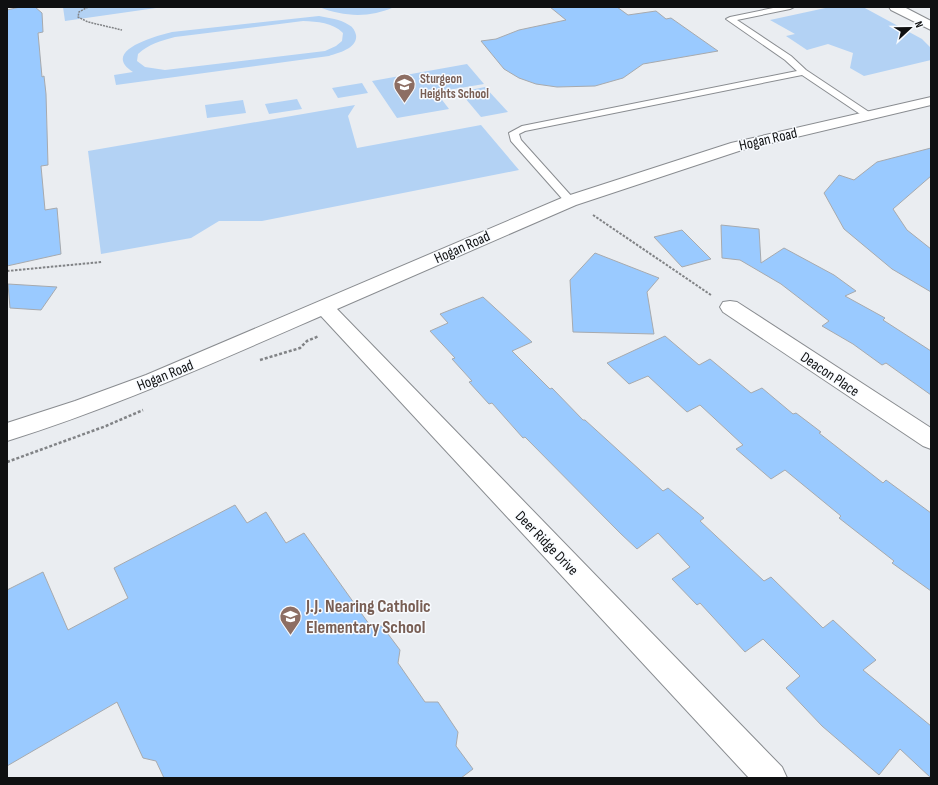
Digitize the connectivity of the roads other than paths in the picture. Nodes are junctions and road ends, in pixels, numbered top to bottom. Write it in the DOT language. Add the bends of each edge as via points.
graph roads {
  1 [pos="790,7"];
  2 [pos="895,7"];
  3 [pos="931,26"];
  4 [pos="803,72"];
  5 [pos="931,101"];
  6 [pos="869,116"];
  7 [pos="570,201"];
  8 [pos="324,307"];
  9 [pos="730,307"];
  10 [pos="7,432"];
  11 [pos="931,440"];
  12 [pos="771,778"];
  1 -- 4 [label="lane" via="730,19 788,58"];
  2 -- 3 [label="street"];
  4 -- 6 [label="lane"];
  4 -- 7 [label="lane" via="522,129 514,134 516,141"];
  5 -- 6 [label="street, Hogan Road"];
  6 -- 7 [label="street, Hogan Road" via="737,146"];
  7 -- 8 [label="street, Hogan Road"];
  8 -- 10 [label="street, Hogan Road" via="154,380"];
  8 -- 12 [label="street, Deer Ridge Drive"];
  9 -- 11 [label="street, Deacon Place"];
}
